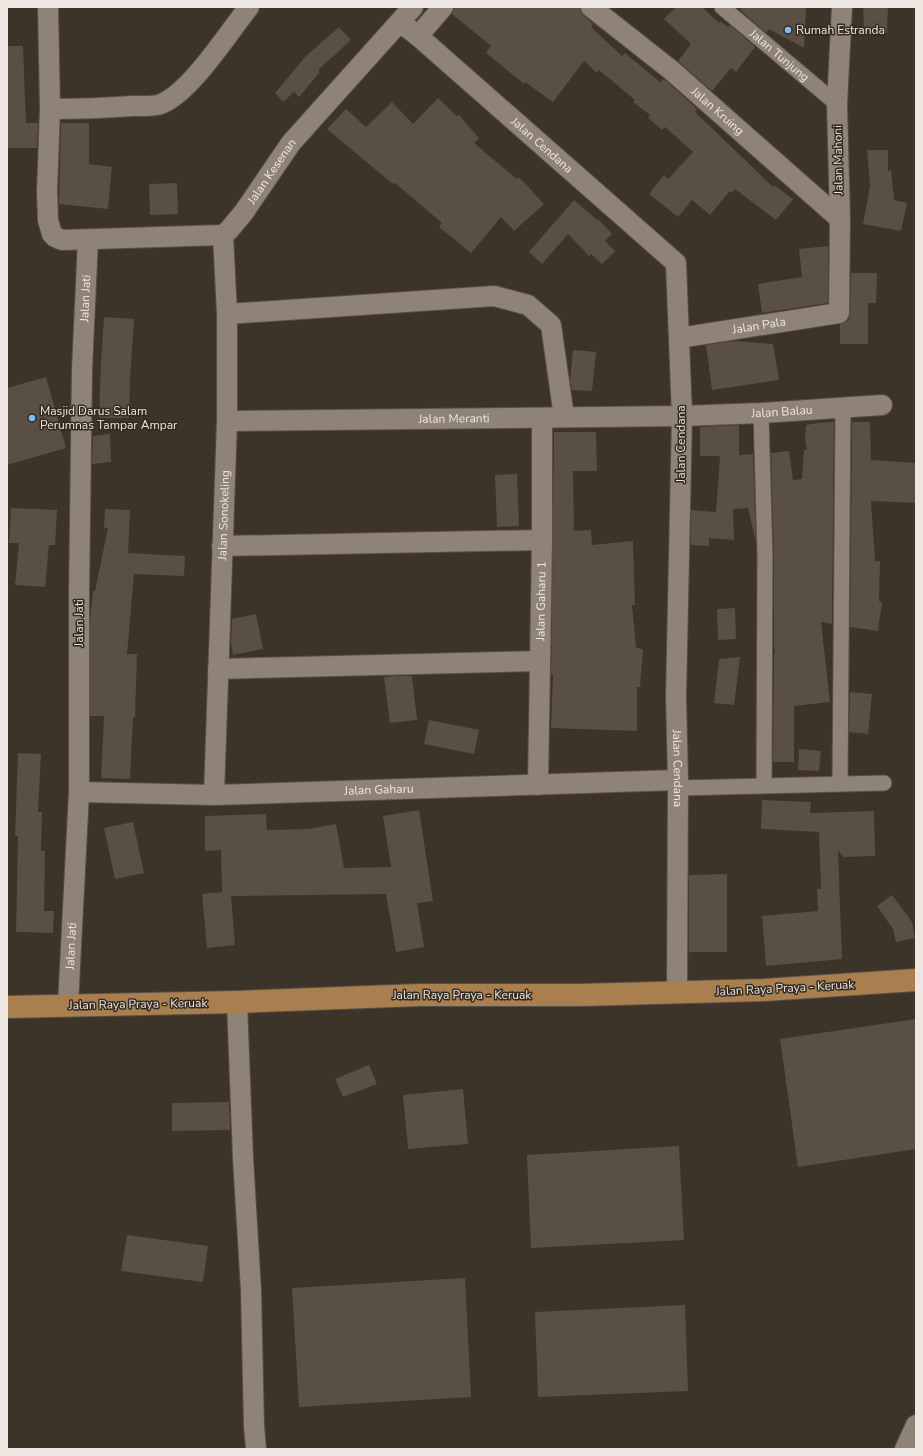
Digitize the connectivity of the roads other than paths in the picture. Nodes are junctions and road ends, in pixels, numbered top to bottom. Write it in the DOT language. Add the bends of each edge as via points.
graph roads {
  1 [pos="48,7"];
  2 [pos="249,7"];
  3 [pos="443,7"];
  4 [pos="591,7"];
  5 [pos="722,7"];
  6 [pos="842,7"];
  7 [pos="406,14"];
  8 [pos="418,36"];
  9 [pos="836,104"];
  10 [pos="50,109"];
  11 [pos="840,219"];
  12 [pos="223,235"];
  13 [pos="88,240"];
  14 [pos="839,313"];
  15 [pos="227,314"];
  16 [pos="679,338"];
  17 [pos="882,405"];
  18 [pos="843,407"];
  19 [pos="761,413"];
  20 [pos="682,416"];
  21 [pos="564,417"];
  22 [pos="542,418"];
  23 [pos="227,421"];
  24 [pos="542,540"];
  25 [pos="222,546"];
  26 [pos="540,661"];
  27 [pos="218,669"];
  28 [pos="678,784"];
  29 [pos="840,784"];
  30 [pos="884,784"];
  31 [pos="538,785"];
  32 [pos="764,785"];
  33 [pos="79,792"];
  34 [pos="214,795"];
  35 [pos="916,980"];
  36 [pos="677,992"];
  37 [pos="237,1002"];
  38 [pos="68,1005"];
  39 [pos="7,1007"];
  40 [pos="916,1425"];
  41 [pos="256,1449"];
  42 [pos="906,1449"];
  1 -- 10 [label="street"];
  2 -- 10 [label="street" via="202,69 169,100 160,104 109,108"];
  3 -- 8 [label="street"];
  4 -- 11 [label="street, Jalan Kruing" via="671,70"];
  5 -- 9 [label="street, Jalan Tunjung"];
  6 -- 9 [label="street, Jalan Mahoni"];
  7 -- 8 [label="street, Jalan Cendana"];
  7 -- 12 [label="street, Jalan Kesenan" via="291,143 244,212"];
  8 -- 16 [label="street, Jalan Cendana" via="676,263"];
  9 -- 11 [label="street, Jalan Mahoni"];
  10 -- 13 [label="street" via="47,192 48,220 52,234 58,239"];
  11 -- 14 [label="street, Jalan Mahoni"];
  12 -- 13 [label="street"];
  12 -- 15 [label="street, Jalan Sonokeling"];
  13 -- 33 [label="street, Jalan Jati" via="82,369"];
  14 -- 16 [label="street, Jalan Pala"];
  15 -- 21 [label="street" via="494,296 528,305 551,325"];
  15 -- 23 [label="street, Jalan Sonokeling"];
  16 -- 20 [label="street, Jalan Cendana"];
  17 -- 18 [label="street, Jalan Balau"];
  18 -- 19 [label="street, Jalan Balau"];
  18 -- 29 [label="street"];
  19 -- 20 [label="street, Jalan Balau"];
  19 -- 32 [label="street" via="765,556"];
  20 -- 21 [label="street, Jalan Meranti"];
  20 -- 28 [label="street, Jalan Cendana" via="676,696"];
  21 -- 22 [label="street, Jalan Meranti"];
  22 -- 23 [label="street, Jalan Meranti"];
  22 -- 24 [label="street, Jalan Gaharu 1"];
  23 -- 25 [label="street, Jalan Sonokeling"];
  24 -- 25 [label="street"];
  24 -- 26 [label="street, Jalan Gaharu 1"];
  25 -- 27 [label="street, Jalan Sonokeling"];
  26 -- 27 [label="street"];
  26 -- 31 [label="street, Jalan Gaharu 1"];
  27 -- 34 [label="street, Jalan Sonokeling"];
  28 -- 31 [label="street, Jalan Gaharu"];
  28 -- 32 [label="street"];
  28 -- 36 [label="street, Jalan Cendana"];
  29 -- 30 [label="street"];
  29 -- 32 [label="street"];
  31 -- 34 [label="street, Jalan Gaharu"];
  33 -- 34 [label="street, Jalan Gaharu"];
  33 -- 38 [label="street, Jalan Jati"];
  35 -- 36 [label="main road, Jalan Raya Praya - Keruak" via="764,990"];
  36 -- 37 [label="main road, Jalan Raya Praya - Keruak" via="420,995"];
  37 -- 38 [label="main road, Jalan Raya Praya - Keruak"];
  37 -- 41 [label="street"];
  38 -- 39 [label="main road, Jalan Raya Praya - Keruak"];
  40 -- 42 [label="street"];
}
